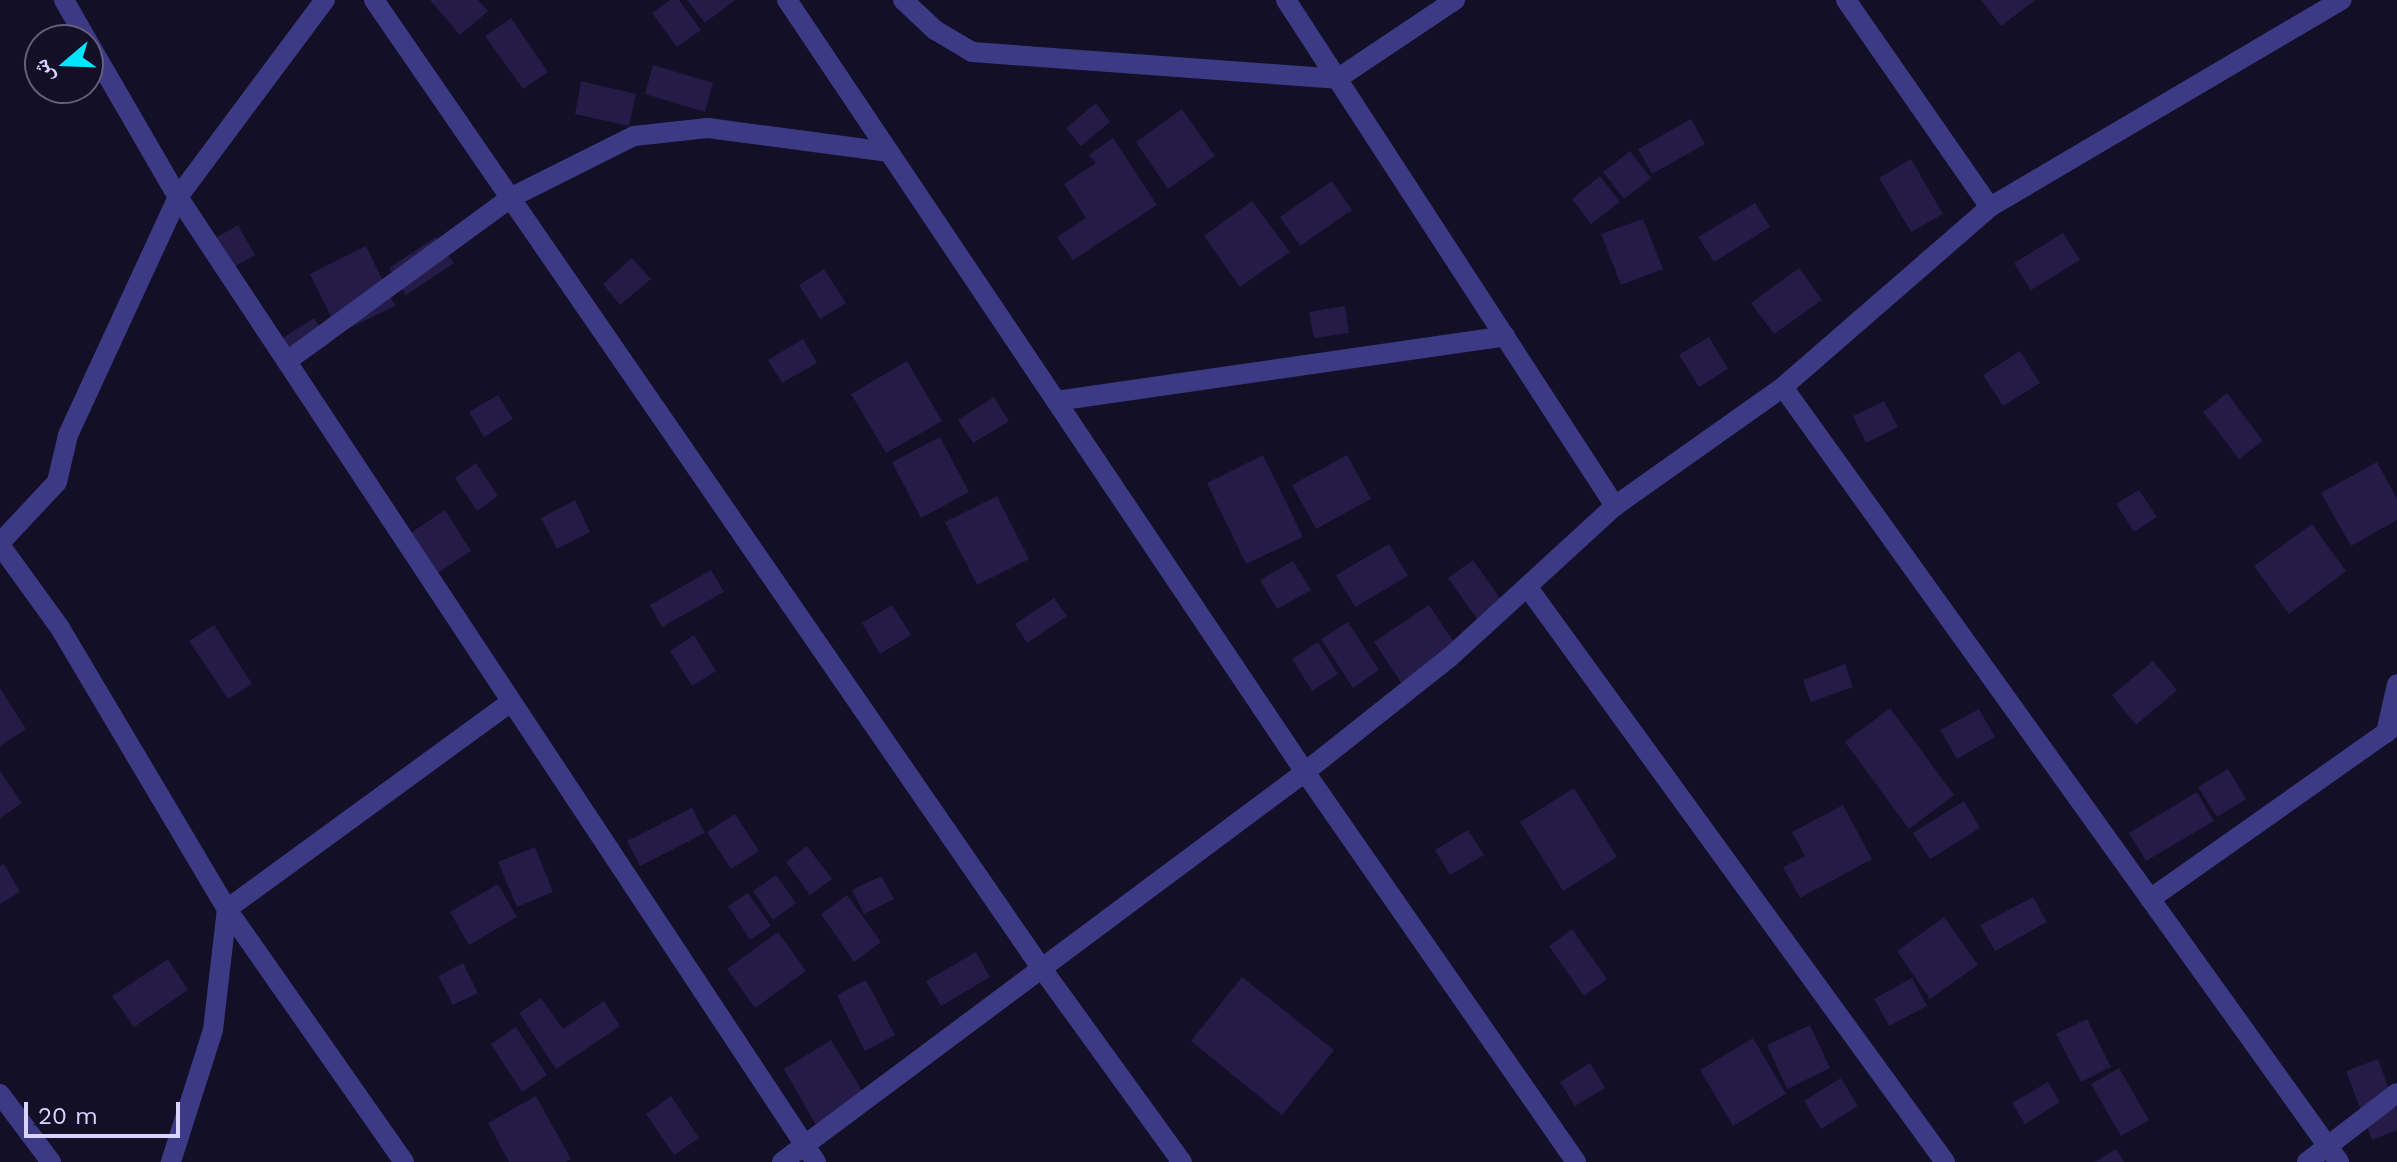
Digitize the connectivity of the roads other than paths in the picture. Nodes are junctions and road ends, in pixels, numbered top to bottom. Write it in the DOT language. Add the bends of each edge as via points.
graph roads {
  1 [pos="64,0"];
  2 [pos="325,0"];
  3 [pos="374,0"];
  4 [pos="787,0"];
  5 [pos="903,0"];
  6 [pos="1286,0"];
  7 [pos="1455,0"];
  8 [pos="1846,0"];
  9 [pos="2342,0"];
  10 [pos="78,24"];
  11 [pos="104,69"];
  12 [pos="1337,79"];
  13 [pos="889,152"];
  14 [pos="178,197"];
  15 [pos="512,197"];
  16 [pos="1990,207"];
  17 [pos="1505,336"];
  18 [pos="287,361"];
  19 [pos="1783,387"];
  20 [pos="1056,401"];
  21 [pos="1615,506"];
  22 [pos="0,544"];
  23 [pos="1529,589"];
  24 [pos="2397,684"];
  25 [pos="511,702"];
  26 [pos="2391,729"];
  27 [pos="1305,772"];
  28 [pos="2150,899"];
  29 [pos="227,909"];
  30 [pos="1040,966"];
  31 [pos="2397,1093"];
  32 [pos="0,1094"];
  33 [pos="804,1145"];
  34 [pos="2334,1155"];
  35 [pos="51,1162"];
  36 [pos="171,1162"];
  37 [pos="404,1162"];
  38 [pos="782,1162"];
  39 [pos="816,1162"];
  40 [pos="1182,1162"];
  41 [pos="1576,1162"];
  42 [pos="1945,1162"];
  43 [pos="2307,1162"];
  1 -- 10 [label="street"];
  2 -- 14 [label="street"];
  3 -- 15 [label="street"];
  4 -- 13 [label="street"];
  5 -- 12 [label="street" via="935,30 972,52"];
  6 -- 12 [label="street"];
  7 -- 12 [label="street"];
  8 -- 16 [label="street"];
  9 -- 16 [label="street"];
  11 -- 14 [label="street"];
  12 -- 17 [label="street"];
  13 -- 15 [label="street" via="708,128 634,136"];
  13 -- 20 [label="street"];
  14 -- 18 [label="street"];
  14 -- 22 [label="street" via="68,435 57,482"];
  15 -- 18 [label="street"];
  15 -- 30 [label="street"];
  16 -- 19 [label="street"];
  17 -- 20 [label="street"];
  17 -- 21 [label="street"];
  18 -- 25 [label="street"];
  19 -- 21 [label="street"];
  19 -- 28 [label="street"];
  20 -- 27 [label="street"];
  21 -- 23 [label="street"];
  22 -- 29 [label="street" via="60,628"];
  23 -- 27 [label="street"];
  23 -- 42 [label="street"];
  24 -- 26 [label="street"];
  25 -- 29 [label="street"];
  25 -- 33 [label="street"];
  26 -- 28 [label="street"];
  27 -- 30 [label="street"];
  27 -- 41 [label="street"];
  28 -- 34 [label="street"];
  29 -- 36 [label="street" via="213,1030"];
  29 -- 37 [label="street"];
  30 -- 33 [label="street"];
  30 -- 40 [label="street"];
  31 -- 34 [label="street"];
  32 -- 35 [label="street"];
  33 -- 38 [label="street"];
  33 -- 39 [label="street"];
  34 -- 43 [label="street"];
}
